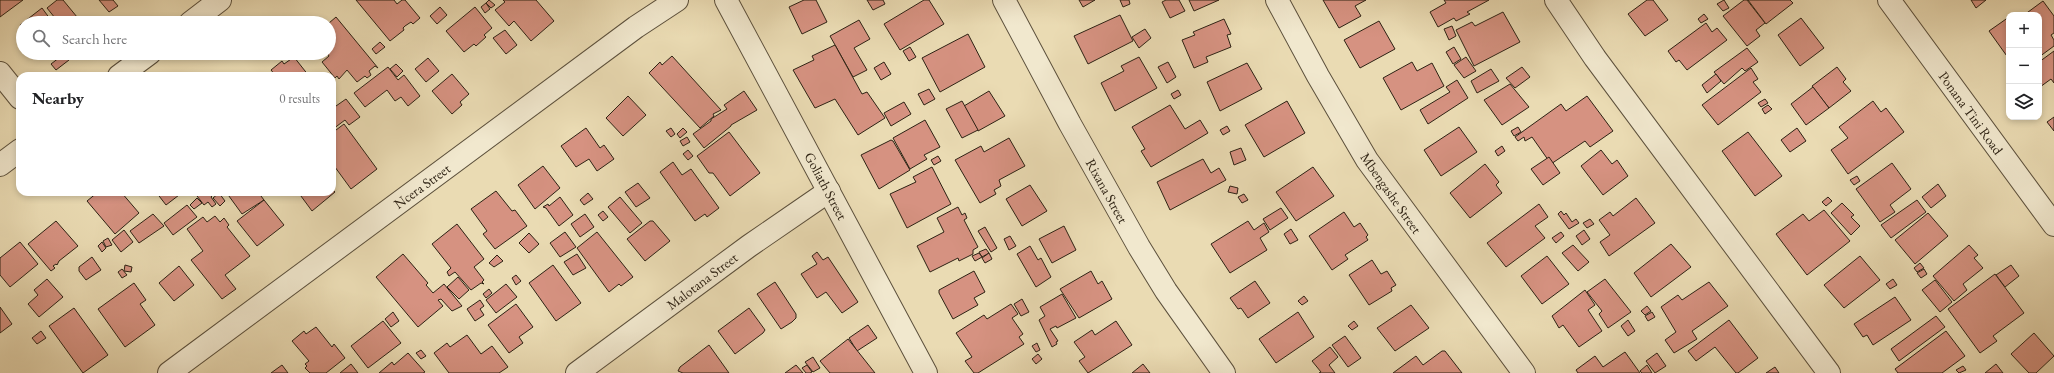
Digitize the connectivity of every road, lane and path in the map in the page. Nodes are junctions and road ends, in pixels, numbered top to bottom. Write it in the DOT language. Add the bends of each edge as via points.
graph roads {
  1 [pos="220,0"];
  2 [pos="677,0"];
  3 [pos="726,0"];
  4 [pos="1004,0"];
  5 [pos="1277,0"];
  6 [pos="1556,0"];
  7 [pos="1889,0"];
  8 [pos="199,16"];
  9 [pos="141,60"];
  10 [pos="124,72"];
  11 [pos="0,73"];
  12 [pos="16,93"];
  13 [pos="16,153"];
  14 [pos="0,165"];
  15 [pos="828,191"];
  16 [pos="2054,225"];
  17 [pos="169,373"];
  18 [pos="577,373"];
  19 [pos="926,373"];
  20 [pos="1224,373"];
  21 [pos="1524,373"];
  22 [pos="1829,373"];
  1 -- 8 [label="street"];
  2 -- 17 [label="street, Ncera Street"];
  3 -- 15 [label="street, Goliath Street"];
  4 -- 20 [label="street, Rixana Street" via="1139,247 1166,291"];
  5 -- 21 [label="street, Mbengashe Street" via="1367,160"];
  6 -- 22 [label="street" via="1595,58"];
  7 -- 16 [label="street, Ponana Tini Road"];
  9 -- 10 [label="street"];
  11 -- 12 [label="street"];
  13 -- 14 [label="street"];
  15 -- 18 [label="street, Malotana Street"];
  15 -- 19 [label="street, Goliath Street"];
}
